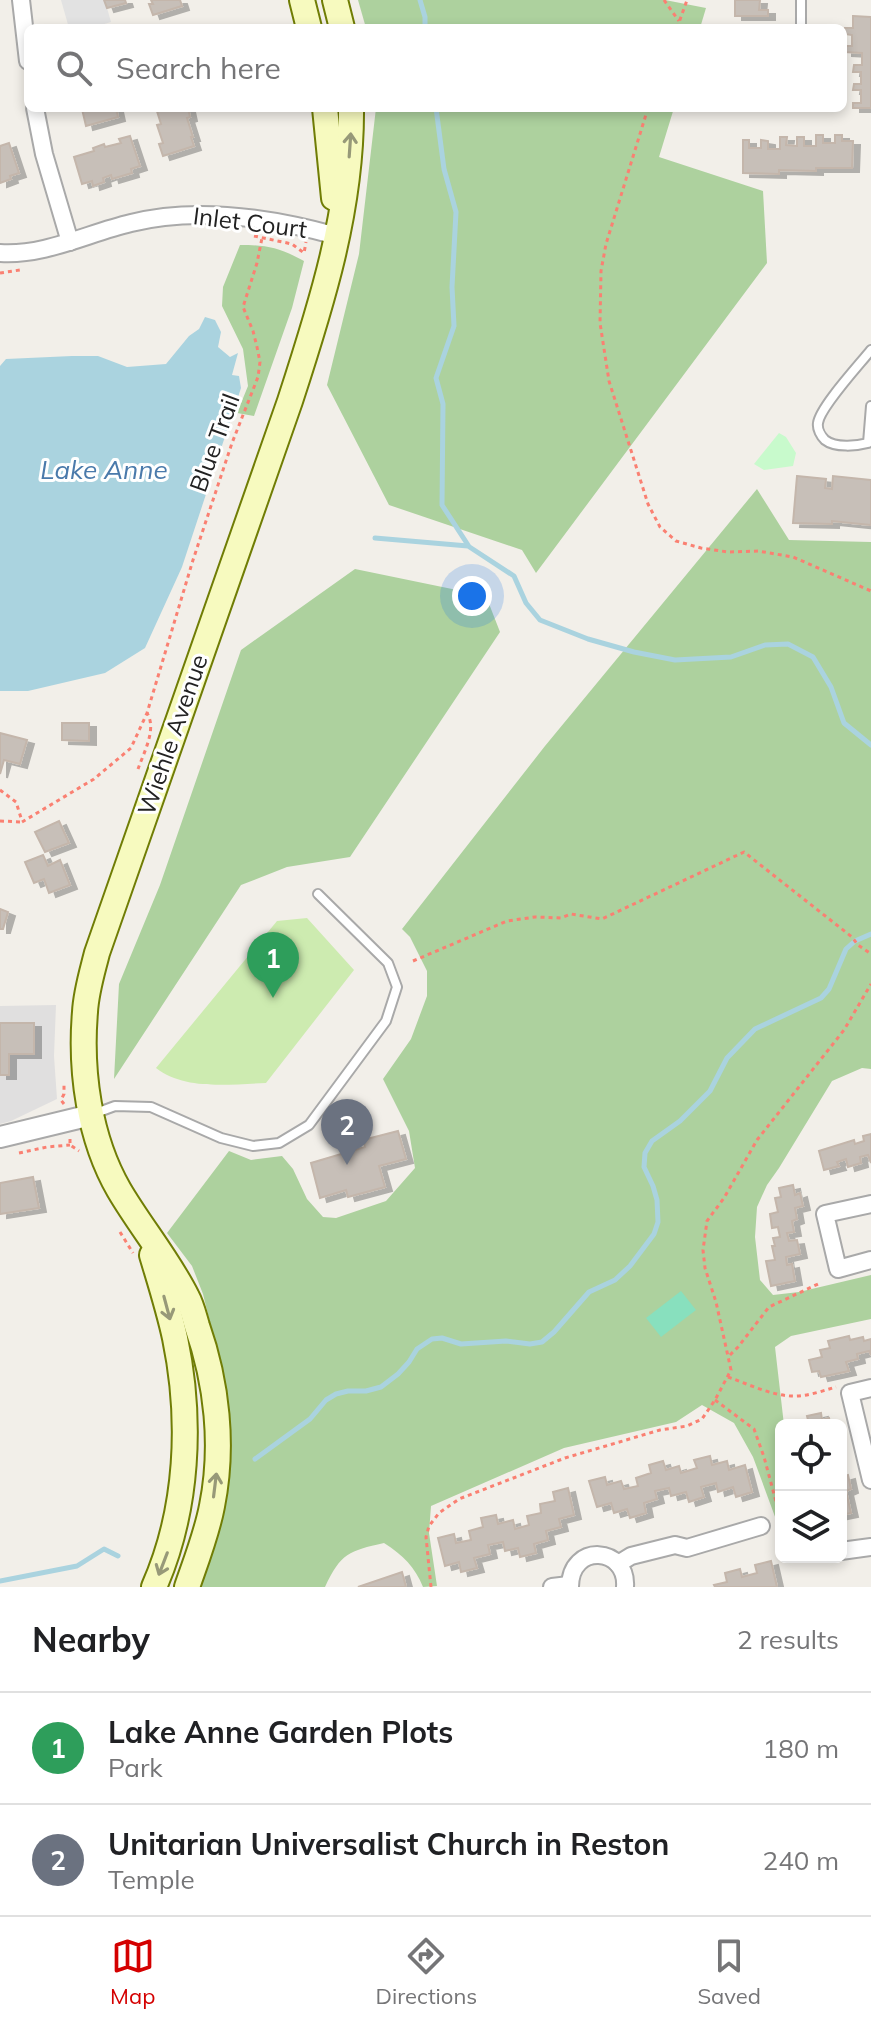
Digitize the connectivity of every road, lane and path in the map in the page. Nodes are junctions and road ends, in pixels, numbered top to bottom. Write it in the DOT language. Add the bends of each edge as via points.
graph roads {
  1 [pos="21,0"];
  2 [pos="302,0"];
  3 [pos="335,0"];
  4 [pos="664,0"];
  5 [pos="687,0"];
  6 [pos="801,0"];
  7 [pos="679,21"];
  8 [pos="308,24"];
  9 [pos="341,24"];
  10 [pos="678,24"];
  11 [pos="801,24"];
  12 [pos="24,26"];
  13 [pos="36,112"];
  14 [pos="325,112"];
  15 [pos="351,112"];
  16 [pos="647,112"];
  17 [pos="247,235"];
  18 [pos="337,236"];
  19 [pos="70,242"];
  20 [pos="0,253"];
  21 [pos="27,269"];
  22 [pos="0,273"];
  23 [pos="871,350"];
  24 [pos="871,406"];
  25 [pos="871,591"];
  26 [pos="0,790"];
  27 [pos="0,821"];
  28 [pos="22,822"];
  29 [pos="318,894"];
  30 [pos="871,954"];
  31 [pos="413,961"];
  32 [pos="871,984"];
  33 [pos="91,1115"];
  34 [pos="67,1121"];
  35 [pos="70,1145"];
  36 [pos="6,1146"];
  37 [pos="81,1154"];
  38 [pos="871,1204"];
  39 [pos="115,1224"];
  40 [pos="146,1233"];
  41 [pos="135,1256"];
  42 [pos="871,1260"];
  43 [pos="818,1284"];
  44 [pos="728,1357"];
  45 [pos="728,1377"];
  46 [pos="844,1386"];
  47 [pos="871,1388"];
  48 [pos="715,1400"];
  49 [pos="871,1480"];
  50 [pos="775,1498"];
  51 [pos="761,1526"];
  52 [pos="871,1547"];
  53 [pos="847,1550"];
  54 [pos="618,1564"];
  55 [pos="564,1586"];
  56 [pos="154,1587"];
  57 [pos="187,1587"];
  58 [pos="431,1587"];
  59 [pos="625,1587"];
  1 -- 12 [label="street"];
  2 -- 8 [label="main road"];
  3 -- 9 [label="main road"];
  4 -- 7 [label="path"];
  5 -- 7 [label="path"];
  6 -- 11 [label="lane"];
  7 -- 10 [label="path"];
  13 -- 19 [label="street"];
  14 -- 18 [label="main road, Wiehle Avenue"];
  18 -- 15 [label="main road, Wiehle Avenue, one-way"];
  16 -- 25 [label="path" via="606,244 600,323 609,381 648,504 660,527 676,541 793,557"];
  17 -- 28 [label="path, Blue Trail" via="262,238 243,307 260,362 258,377 197,546 147,713 131,748 94,779"];
  18 -- 19 [label="street, Inlet Court" via="194,214 134,222"];
  18 -- 33 [label="main road, Wiehle Avenue" via="290,401 97,953 85,1012"];
  19 -- 20 [label="street, Inlet Court"];
  21 -- 22 [label="path"];
  23 -- 24 [label="lane" via="824,409 818,423 821,436 829,443 868,443"];
  26 -- 28 [label="path" via="16,802"];
  27 -- 28 [label="path"];
  29 -- 33 [label="lane" via="388,963 397,987 386,1021 309,1125 279,1143 253,1146 151,1107 115,1106"];
  30 -- 31 [label="path" via="744,852 602,919 571,914 507,921"];
  32 -- 44 [label="path" via="844,1030 757,1140 707,1221 705,1268"];
  33 -- 34 [label="street"];
  33 -- 40 [label="main road, Wiehle Avenue" via="111,1175"];
  34 -- 35 [label="path"];
  34 -- 36 [label="street"];
  35 -- 36 [label="path"];
  35 -- 37 [label="path"];
  38 -- 42 [label="street" via="825,1214 838,1269"];
  39 -- 41 [label="path"];
  40 -- 56 [label="main road, Wiehle Avenue, one-way" via="175,1337 185,1423 178,1508"];
  57 -- 40 [label="main road, Wiehle Avenue, one-way" via="212,1506 214,1388 188,1299"];
  43 -- 44 [label="path" via="769,1307"];
  44 -- 45 [label="path"];
  45 -- 46 [label="path" via="792,1397"];
  45 -- 48 [label="path"];
  47 -- 49 [label="street" via="850,1393"];
  48 -- 50 [label="path" via="754,1429"];
  48 -- 58 [label="path" via="702,1419 687,1426 565,1458 459,1499 429,1526"];
  51 -- 54 [label="street" via="687,1548 675,1545 631,1556"];
  52 -- 53 [label="street"];
  54 -- 55 [label="street" via="595,1555 581,1559"];
  54 -- 59 [label="street"];
}
